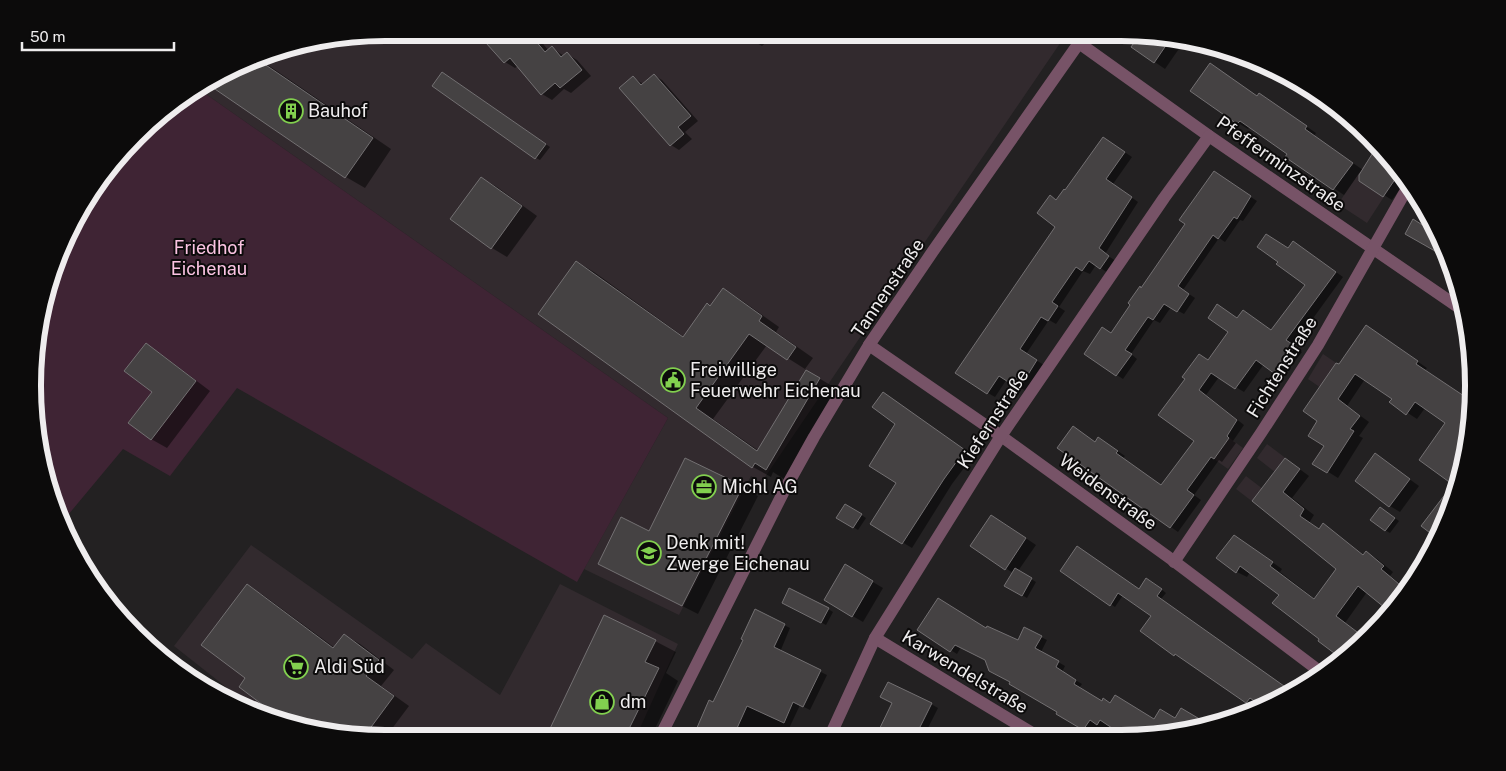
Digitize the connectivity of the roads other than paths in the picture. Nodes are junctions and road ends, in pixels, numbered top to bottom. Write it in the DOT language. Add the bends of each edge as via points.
graph roads {
  1 [pos="1081,41"];
  2 [pos="1087,41"];
  3 [pos="1209,136"];
  4 [pos="1405,192"];
  5 [pos="1373,248"];
  6 [pos="1455,305"];
  7 [pos="869,345"];
  8 [pos="1001,436"];
  9 [pos="1174,562"];
  10 [pos="875,638"];
  11 [pos="1316,669"];
  12 [pos="664,730"];
  13 [pos="833,730"];
  14 [pos="1027,730"];
  1 -- 7 [label="street, Tannenstraße"];
  2 -- 3 [label="street, Pfefferminzstraße"];
  3 -- 5 [label="street, Pfefferminzstraße"];
  3 -- 8 [label="street, Kiefernstraße"];
  4 -- 5 [label="street, Fichtenstraße"];
  5 -- 6 [label="street, Pfefferminzstraße"];
  5 -- 9 [label="street, Fichtenstraße" via="1318,345"];
  7 -- 8 [label="street, Weidenstraße"];
  7 -- 12 [label="street, Tannenstraße" via="784,491"];
  8 -- 9 [label="street, Weidenstraße"];
  8 -- 10 [label="street, Kiefernstraße"];
  9 -- 11 [label="street, Weidenstraße"];
  10 -- 13 [label="street, Kiefernstraße"];
  10 -- 14 [label="street, Karwendelstraße"];
}
